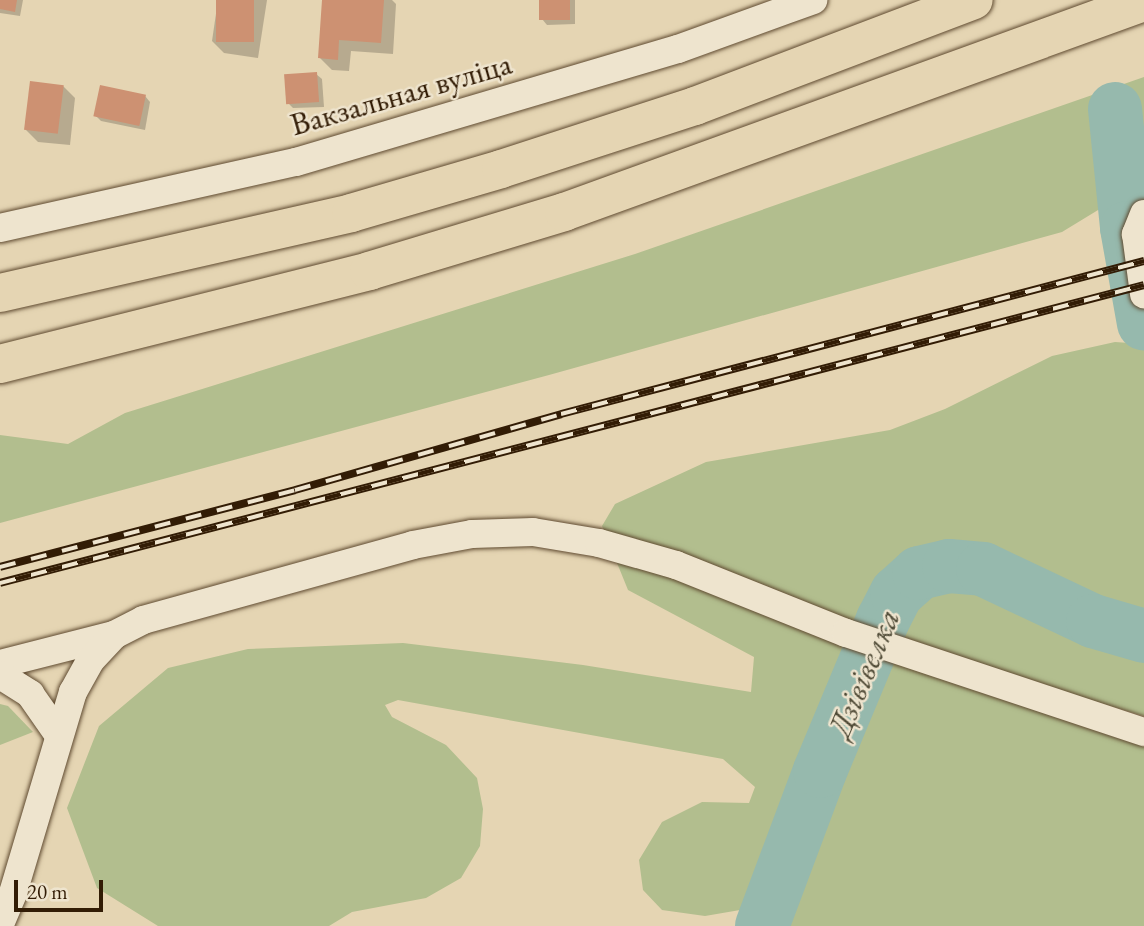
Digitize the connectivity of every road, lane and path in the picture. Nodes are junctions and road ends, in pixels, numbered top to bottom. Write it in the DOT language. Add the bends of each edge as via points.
graph roads {
  1 [pos="813,0"];
  2 [pos="974,0"];
  3 [pos="1144,2"];
  4 [pos="1144,214"];
  5 [pos="0,228"];
  6 [pos="0,293"];
  7 [pos="1144,294"];
  8 [pos="0,364"];
  9 [pos="114,635"];
  10 [pos="0,664"];
  11 [pos="0,675"];
  12 [pos="1144,732"];
  13 [pos="58,734"];
  14 [pos="0,924"];
  1 -- 5 [label="street, Вакзальная вуліца" via="678,50 296,162"];
  2 -- 6 [label="highway" via="695,106 500,169 351,213"];
  3 -- 8 [label="highway" via="564,212 369,271"];
  4 -- 7 [label="street" via="1136,246"];
  9 -- 10 [label="street"];
  9 -- 12 [label="street" via="144,620 413,545 472,534 533,532 599,543 676,565 846,633"];
  9 -- 13 [label="street" via="90,661"];
  11 -- 13 [label="street" via="30,694"];
  13 -- 14 [label="street" via="49,776"];
}
